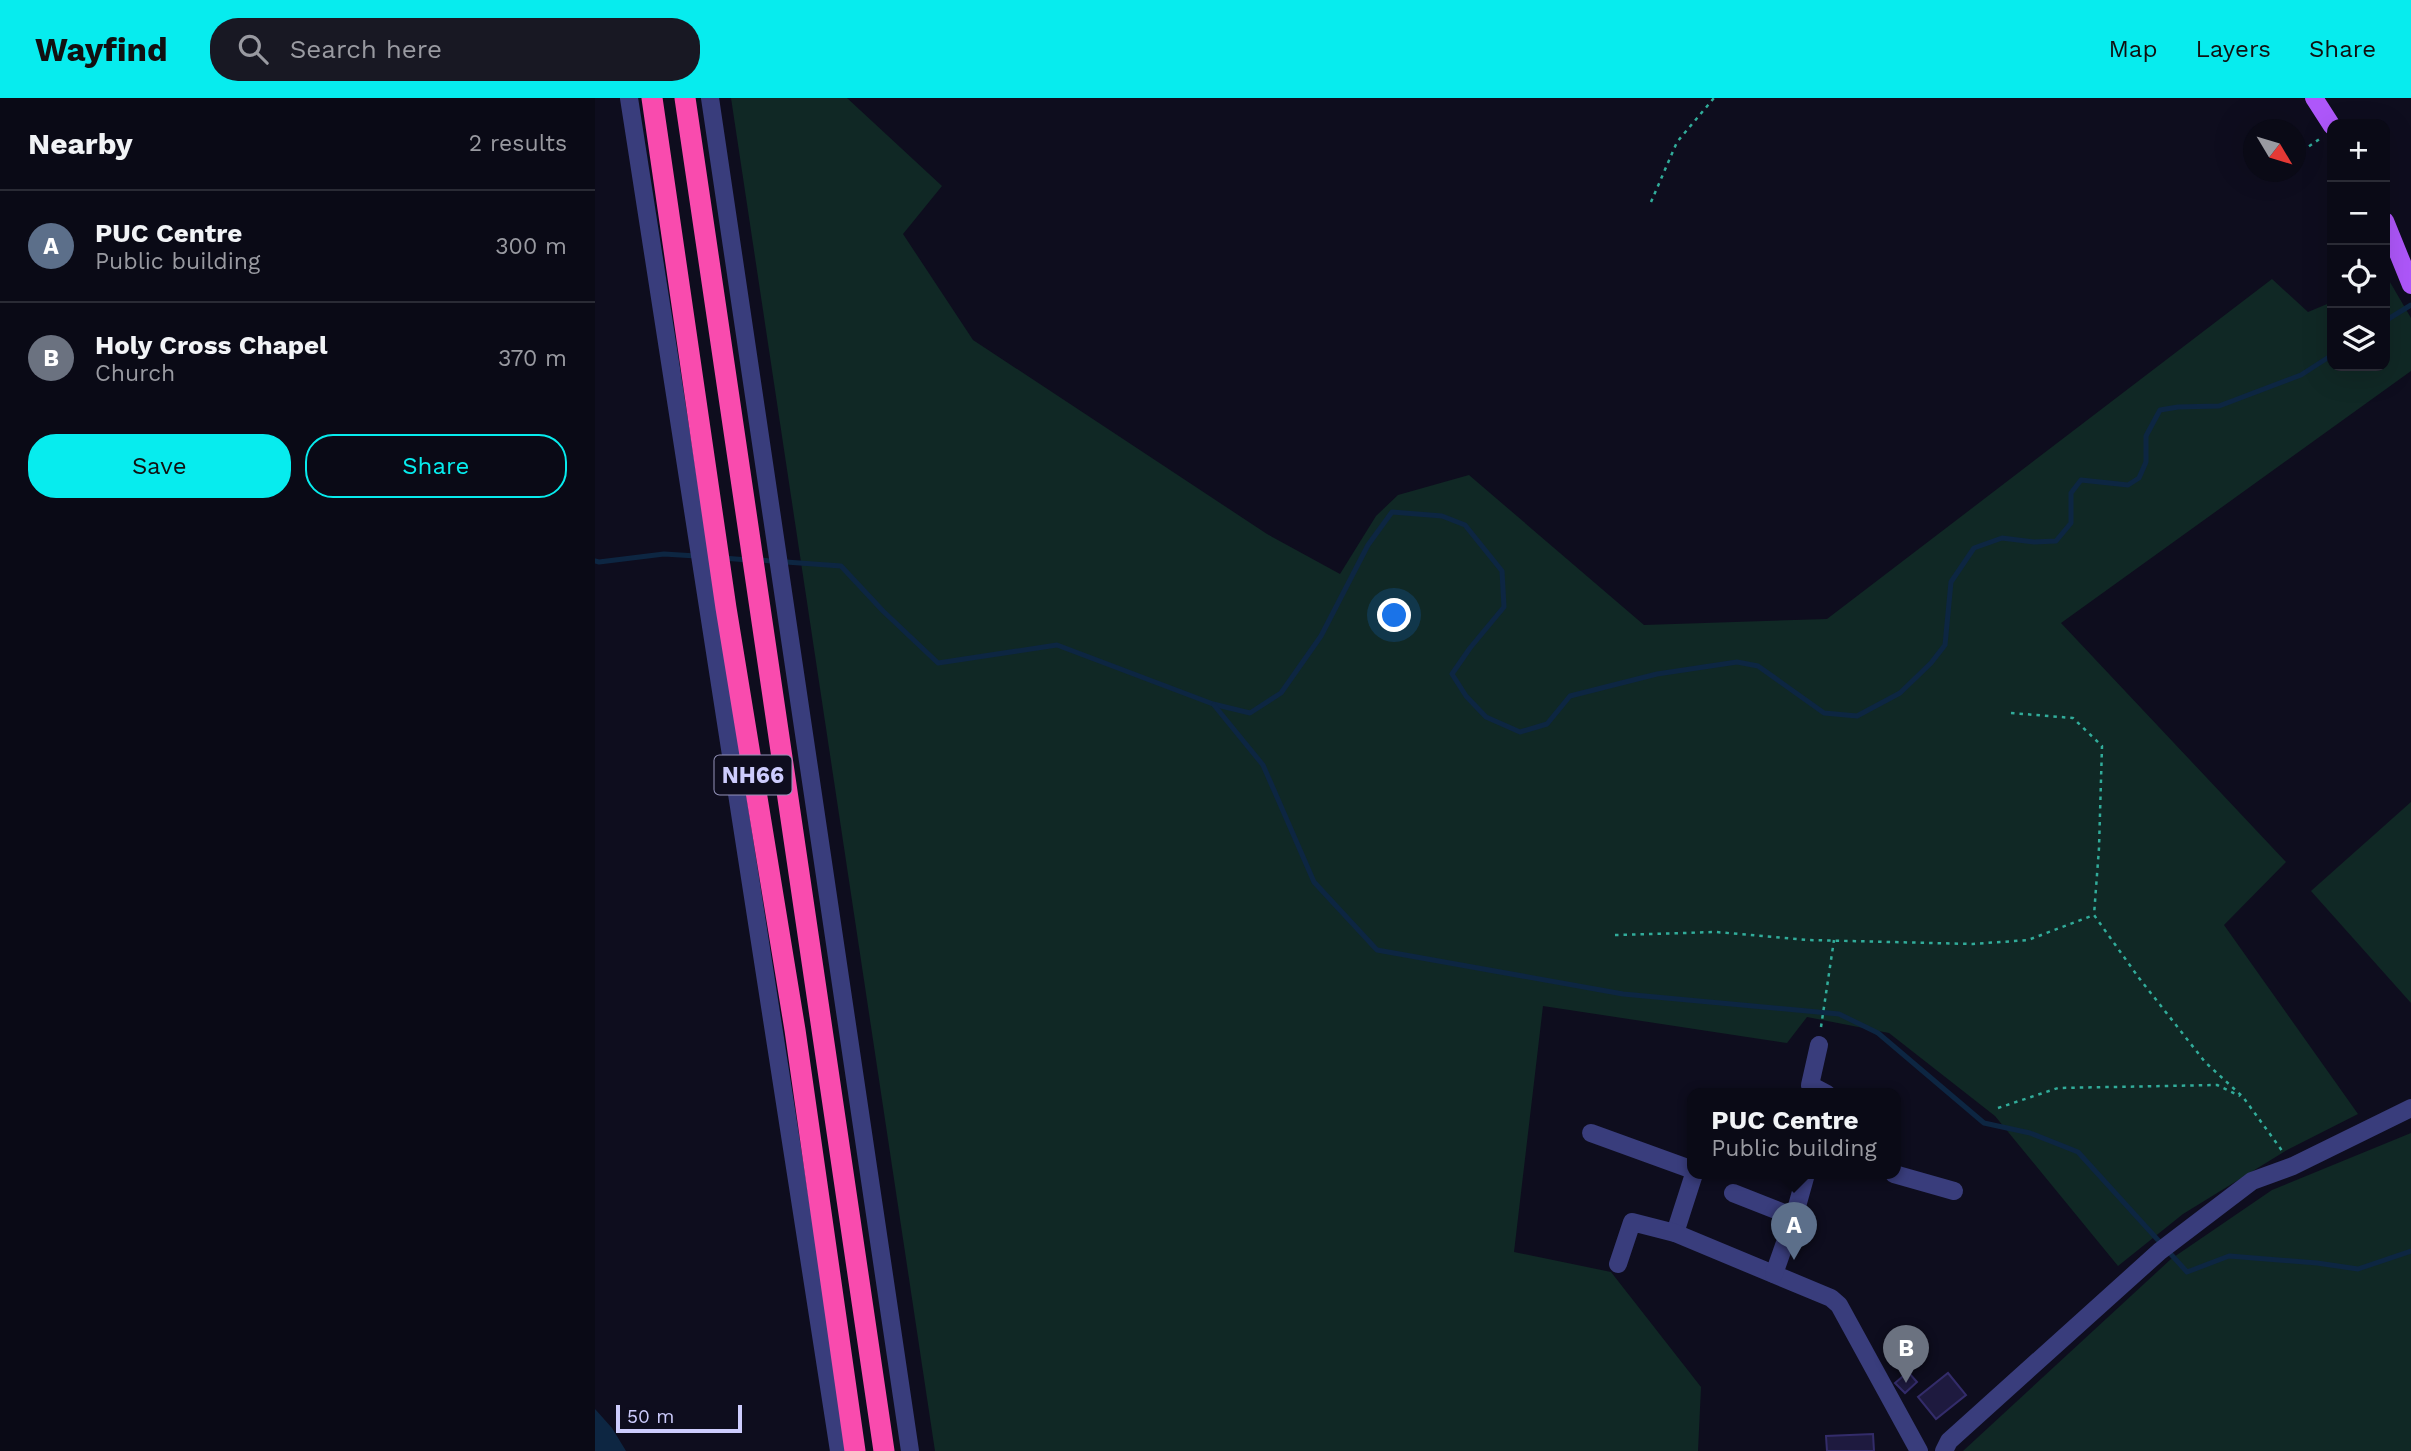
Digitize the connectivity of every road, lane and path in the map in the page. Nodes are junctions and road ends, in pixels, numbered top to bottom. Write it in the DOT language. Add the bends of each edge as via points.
graph roads {
  1 [pos="629,98"];
  2 [pos="652,98"];
  3 [pos="685,98"];
  4 [pos="710,98"];
  5 [pos="1714,98"];
  6 [pos="2314,98"];
  7 [pos="2327,132"];
  8 [pos="2306,148"];
  9 [pos="1651,202"];
  10 [pos="2390,217"];
  11 [pos="2390,233"];
  12 [pos="2411,252"];
  13 [pos="2411,285"];
  14 [pos="2011,713"];
  15 [pos="2094,915"];
  16 [pos="1615,935"];
  17 [pos="1834,940"];
  18 [pos="1819,1045"];
  19 [pos="1815,1088"];
  20 [pos="2243,1097"];
  21 [pos="1998,1108"];
  22 [pos="2411,1108"];
  23 [pos="1591,1133"];
  24 [pos="2293,1166"];
  25 [pos="1687,1170"];
  26 [pos="1901,1176"];
  27 [pos="1691,1179"];
  28 [pos="1805,1179"];
  29 [pos="1954,1191"];
  30 [pos="1733,1193"];
  31 [pos="1794,1217"];
  32 [pos="1675,1233"];
  33 [pos="1618,1264"];
  34 [pos="1774,1274"];
  35 [pos="839,1451"];
  36 [pos="855,1451"];
  37 [pos="884,1451"];
  38 [pos="910,1451"];
  39 [pos="1919,1451"];
  40 [pos="1944,1451"];
  1 -- 35 [label="street"];
  2 -- 36 [label="highway, NH66"];
  3 -- 37 [label="highway, NH66"];
  4 -- 38 [label="street"];
  5 -- 9 [label="path" via="1677,142"];
  6 -- 7 [label="main road"];
  7 -- 8 [label="path"];
  10 -- 12 [label="main road"];
  11 -- 13 [label="main road"];
  14 -- 15 [label="path" via="2073,718 2102,746"];
  15 -- 17 [label="path" via="2028,940 1973,944"];
  15 -- 20 [label="path" via="2205,1062"];
  16 -- 17 [label="path" via="1716,932"];
  17 -- 18 [label="path"];
  18 -- 19 [label="street" via="1809,1085"];
  20 -- 21 [label="path" via="2217,1085 2058,1088"];
  20 -- 24 [label="path"];
  22 -- 24 [label="street"];
  23 -- 25 [label="street"];
  24 -- 40 [label="street" via="2252,1181 2165,1246 1949,1441"];
  26 -- 29 [label="street"];
  27 -- 32 [label="street"];
  28 -- 31 [label="street"];
  30 -- 31 [label="street"];
  31 -- 34 [label="street"];
  32 -- 33 [label="street" via="1632,1222"];
  32 -- 34 [label="street"];
  34 -- 39 [label="street" via="1839,1305"];
}
